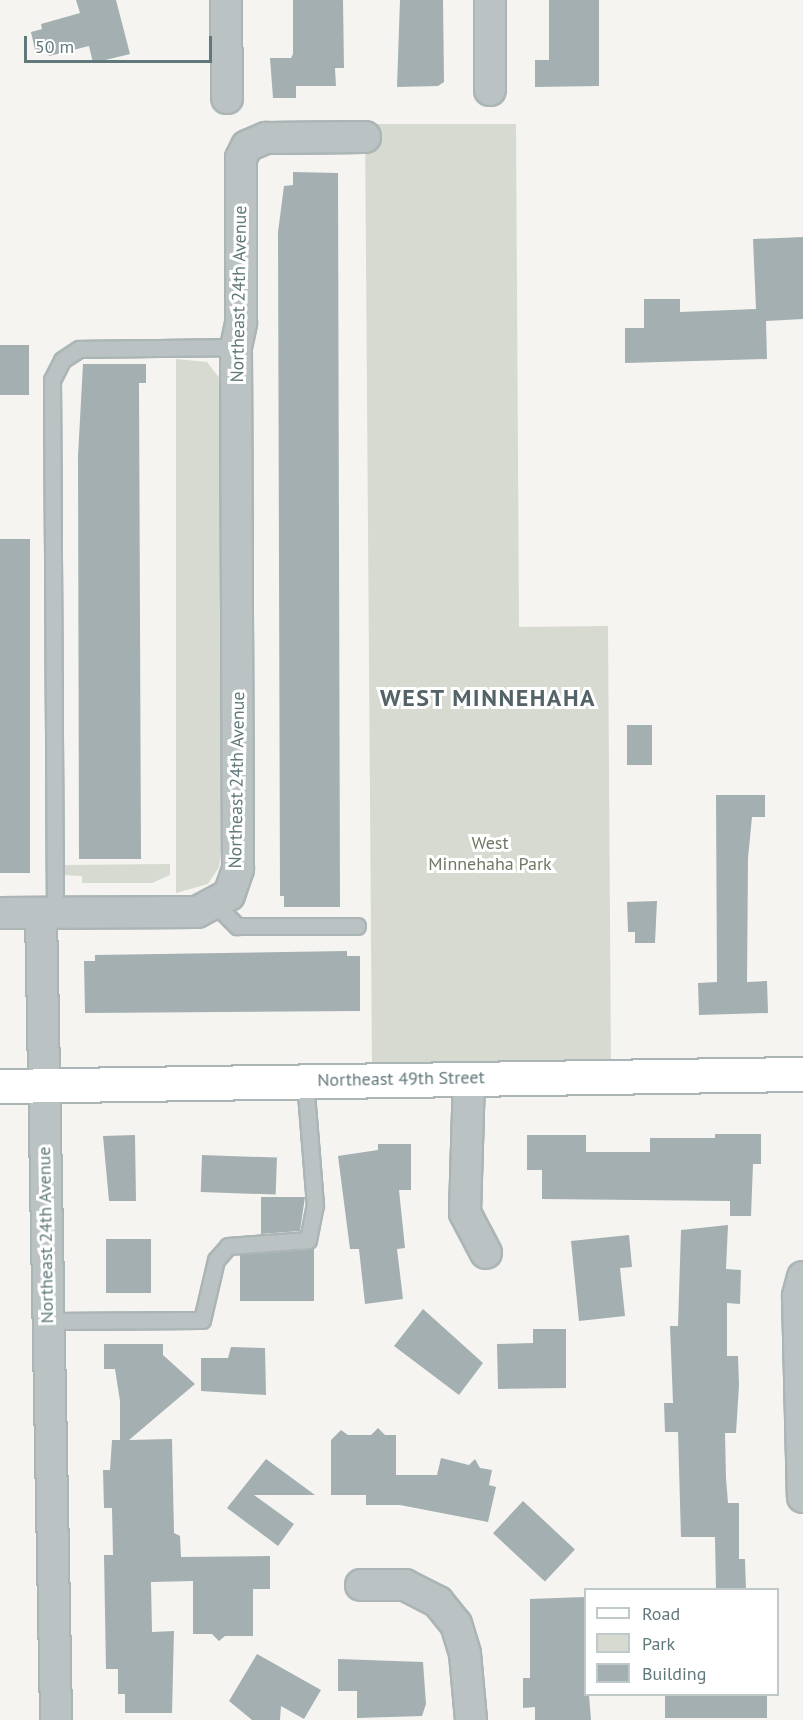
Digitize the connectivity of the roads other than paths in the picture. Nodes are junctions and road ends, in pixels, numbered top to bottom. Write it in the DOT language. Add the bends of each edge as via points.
graph roads {
  1 [pos="226,0"];
  2 [pos="490,0"];
  3 [pos="490,90"];
  4 [pos="227,98"];
  5 [pos="365,137"];
  6 [pos="236,347"];
  7 [pos="214,903"];
  8 [pos="0,913"];
  9 [pos="48,914"];
  10 [pos="357,926"];
  11 [pos="803,1074"];
  12 [pos="469,1078"];
  13 [pos="305,1080"];
  14 [pos="44,1085"];
  15 [pos="0,1086"];
  16 [pos="486,1253"];
  17 [pos="803,1277"];
  18 [pos="48,1321"];
  19 [pos="803,1497"];
  20 [pos="361,1585"];
  21 [pos="56,1720"];
  22 [pos="471,1720"];
  1 -- 4 [label="street"];
  2 -- 3 [label="street"];
  5 -- 6 [label="street, Northeast 24th Avenue" via="266,138 247,146 241,158 241,323"];
  6 -- 7 [label="street, Northeast 24th Avenue" via="238,869 229,895"];
  6 -- 9 [label="lane" via="79,349 62,360 52,380"];
  7 -- 9 [label="street, Northeast 24th Avenue" via="197,912"];
  7 -- 10 [label="lane" via="237,926"];
  8 -- 9 [label="street"];
  9 -- 14 [label="street, Northeast 24th Avenue"];
  11 -- 12 [label="street, Northeast 49th Street"];
  12 -- 13 [label="street, Northeast 49th Street"];
  12 -- 16 [label="street" via="465,1213"];
  13 -- 14 [label="street, Northeast 49th Street"];
  13 -- 18 [label="lane" via="315,1205 308,1240 228,1246 216,1260 202,1320"];
  14 -- 15 [label="street, Northeast 49th Street"];
  14 -- 18 [label="street, Northeast 24th Avenue"];
  17 -- 19 [label="street" via="798,1296"];
  18 -- 21 [label="street, Northeast 24th Avenue"];
  20 -- 22 [label="street" via="405,1585 438,1602 456,1624 465,1654"];
}
